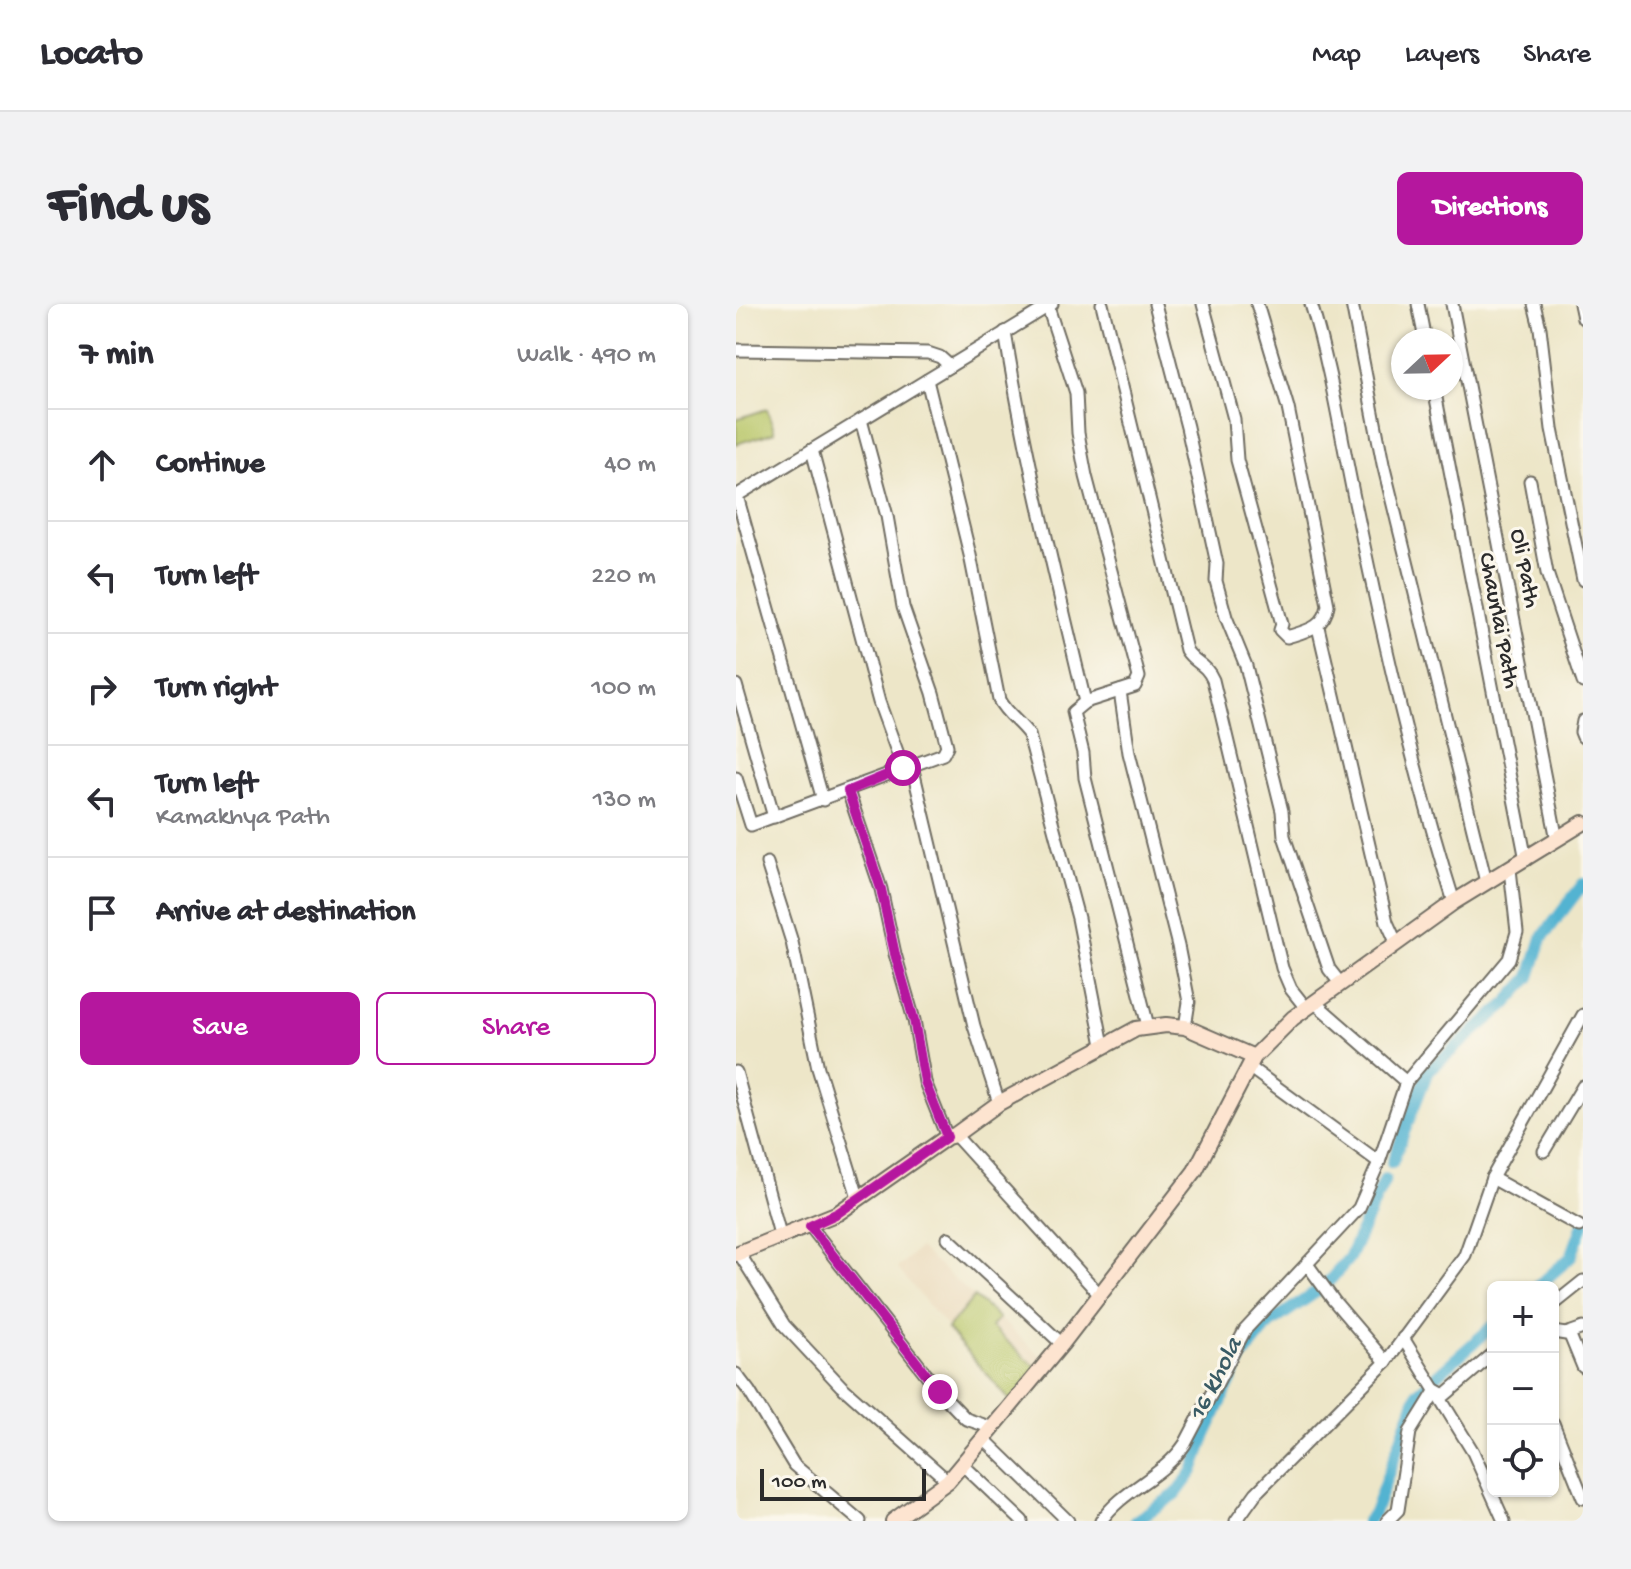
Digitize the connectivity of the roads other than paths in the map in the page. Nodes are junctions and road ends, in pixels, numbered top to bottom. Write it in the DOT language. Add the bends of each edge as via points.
graph roads {
  1 [pos="1102,304"];
  2 [pos="1155,304"];
  3 [pos="1203,304"];
  4 [pos="1257,304"];
  5 [pos="1311,304"];
  6 [pos="1352,304"];
  7 [pos="1418,304"];
  8 [pos="1452,304"];
  9 [pos="1534,304"];
  10 [pos="1580,304"];
  11 [pos="1049,305"];
  12 [pos="1583,318"];
  13 [pos="1423,328"];
  14 [pos="1005,332"];
  15 [pos="736,350"];
  16 [pos="950,366"];
  17 [pos="927,380"];
  18 [pos="1436,400"];
  19 [pos="861,420"];
  20 [pos="812,450"];
  21 [pos="1530,481"];
  22 [pos="736,496"];
  23 [pos="1583,580"];
  24 [pos="1318,627"];
  25 [pos="1583,682"];
  26 [pos="736,685"];
  27 [pos="1120,691"];
  28 [pos="1085,702"];
  29 [pos="1583,721"];
  30 [pos="1583,737"];
  31 [pos="907,767"];
  32 [pos="736,778"];
  33 [pos="848,791"];
  34 [pos="823,800"];
  35 [pos="774,817"];
  36 [pos="1583,823"];
  37 [pos="1557,840"];
  38 [pos="1526,860"];
  39 [pos="767,863"];
  40 [pos="1510,869"];
  41 [pos="1486,882"];
  42 [pos="1454,902"];
  43 [pos="1396,942"];
  44 [pos="1340,983"];
  45 [pos="1310,1005"];
  46 [pos="1583,1015"];
  47 [pos="1148,1026"];
  48 [pos="1185,1027"];
  49 [pos="1103,1045"];
  50 [pos="1252,1062"];
  51 [pos="736,1072"];
  52 [pos="1406,1082"];
  53 [pos="1583,1086"];
  54 [pos="999,1103"];
  55 [pos="951,1136"];
  56 [pos="1544,1151"];
  57 [pos="1379,1162"];
  58 [pos="1492,1178"];
  59 [pos="858,1197"];
  60 [pos="810,1226"];
  61 [pos="1579,1226"];
  62 [pos="781,1238"];
  63 [pos="948,1238"];
  64 [pos="738,1254"];
  65 [pos="1308,1266"];
  66 [pos="1583,1281"];
  67 [pos="1100,1295"];
  68 [pos="1559,1300"];
  69 [pos="1583,1328"];
  70 [pos="1559,1332"];
  71 [pos="1569,1333"];
  72 [pos="1403,1338"];
  73 [pos="1062,1344"];
  74 [pos="1487,1359"];
  75 [pos="1386,1362"];
  76 [pos="1583,1367"];
  77 [pos="736,1374"];
  78 [pos="1437,1392"];
  79 [pos="1554,1425"];
  80 [pos="989,1434"];
  81 [pos="962,1464"];
  82 [pos="948,1481"];
  83 [pos="1583,1498"];
  84 [pos="860,1521"];
  85 [pos="893,1521"];
  86 [pos="1022,1521"];
  87 [pos="1068,1521"];
  88 [pos="1101,1521"];
  89 [pos="1236,1521"];
  90 [pos="1387,1521"];
  91 [pos="1504,1521"];
  1 -- 45 [label="street" via="1186,650 1208,668 1213,680 1282,968 1291,989"];
  2 -- 44 [label="street" via="1214,549 1216,581 1249,679 1284,836 1329,969"];
  3 -- 24 [label="street" via="1280,630 1287,637"];
  4 -- 24 [label="street" via="1288,408 1328,605"];
  5 -- 42 [label="street" via="1428,820"];
  6 -- 41 [label="street" via="1383,464"];
  7 -- 13 [label="street"];
  8 -- 37 [label="street, Oli Path"];
  9 -- 23 [label="street" via="1552,429"];
  10 -- 12 [label="street"];
  11 -- 14 [label="street"];
  11 -- 27 [label="street" via="1076,393 1086,476 1139,677 1135,686"];
  14 -- 16 [label="street"];
  14 -- 28 [label="street"];
  15 -- 16 [label="street" via="928,353"];
  16 -- 17 [label="street"];
  17 -- 19 [label="street"];
  17 -- 49 [label="street" via="999,700 1006,715 1029,735 1078,918"];
  18 -- 38 [label="street, Chaurlai Path"];
  19 -- 20 [label="street"];
  19 -- 31 [label="street" via="887,516 903,607 947,746 943,754"];
  20 -- 22 [label="street"];
  20 -- 31 [label="street" via="875,687"];
  21 -- 25 [label="street" via="1547,573"];
  22 -- 34 [label="street"];
  24 -- 43 [label="street"];
  26 -- 35 [label="street"];
  27 -- 28 [label="street"];
  27 -- 48 [label="street" via="1129,753 1189,1002"];
  28 -- 47 [label="street" via="1073,712 1085,778"];
  29 -- 30 [label="street"];
  31 -- 33 [label="street"];
  31 -- 54 [label="street"];
  32 -- 35 [label="street" via="751,825"];
  33 -- 34 [label="street"];
  33 -- 55 [label="street" via="881,889 925,1082"];
  34 -- 35 [label="street"];
  36 -- 37 [label="street"];
  37 -- 38 [label="street"];
  38 -- 40 [label="street"];
  39 -- 59 [label="street" via="792,942 818,1068"];
  40 -- 41 [label="street"];
  40 -- 52 [label="street" via="1517,932 1509,959"];
  41 -- 42 [label="street"];
  42 -- 43 [label="street"];
  43 -- 44 [label="street"];
  44 -- 45 [label="street"];
  45 -- 50 [label="street"];
  45 -- 52 [label="street"];
  46 -- 58 [label="street"];
  47 -- 48 [label="street"];
  47 -- 49 [label="street"];
  48 -- 50 [label="street"];
  49 -- 54 [label="street"];
  50 -- 57 [label="street"];
  50 -- 67 [label="street" via="1195,1171"];
  51 -- 62 [label="street"];
  52 -- 57 [label="street"];
  53 -- 56 [label="street"];
  54 -- 55 [label="street"];
  55 -- 59 [label="street"];
  55 -- 67 [label="street"];
  57 -- 65 [label="street" via="1359,1208"];
  58 -- 61 [label="street"];
  58 -- 72 [label="street" via="1465,1255"];
  59 -- 60 [label="street"];
  60 -- 62 [label="street"];
  60 -- 80 [label="street" via="940,1392"];
  62 -- 64 [label="street"];
  63 -- 73 [label="street"];
  64 -- 82 [label="street" via="784,1325 841,1386"];
  65 -- 75 [label="street"];
  65 -- 88 [label="street" via="1245,1330 1173,1462 1111,1506"];
  66 -- 68 [label="street"];
  67 -- 73 [label="street"];
  69 -- 71 [label="street"];
  70 -- 71 [label="street"];
  71 -- 76 [label="street"];
  72 -- 75 [label="street"];
  72 -- 78 [label="street"];
  73 -- 80 [label="street"];
  74 -- 78 [label="street" via="1445,1395"];
  75 -- 89 [label="street" via="1256,1493"];
  77 -- 84 [label="street" via="794,1465"];
  78 -- 90 [label="street" via="1410,1432 1398,1510"];
  78 -- 91 [label="street" via="1473,1452"];
  79 -- 83 [label="street"];
  80 -- 81 [label="street"];
  80 -- 87 [label="street"];
  81 -- 82 [label="street"];
  81 -- 86 [label="street"];
  82 -- 85 [label="street"];
}
